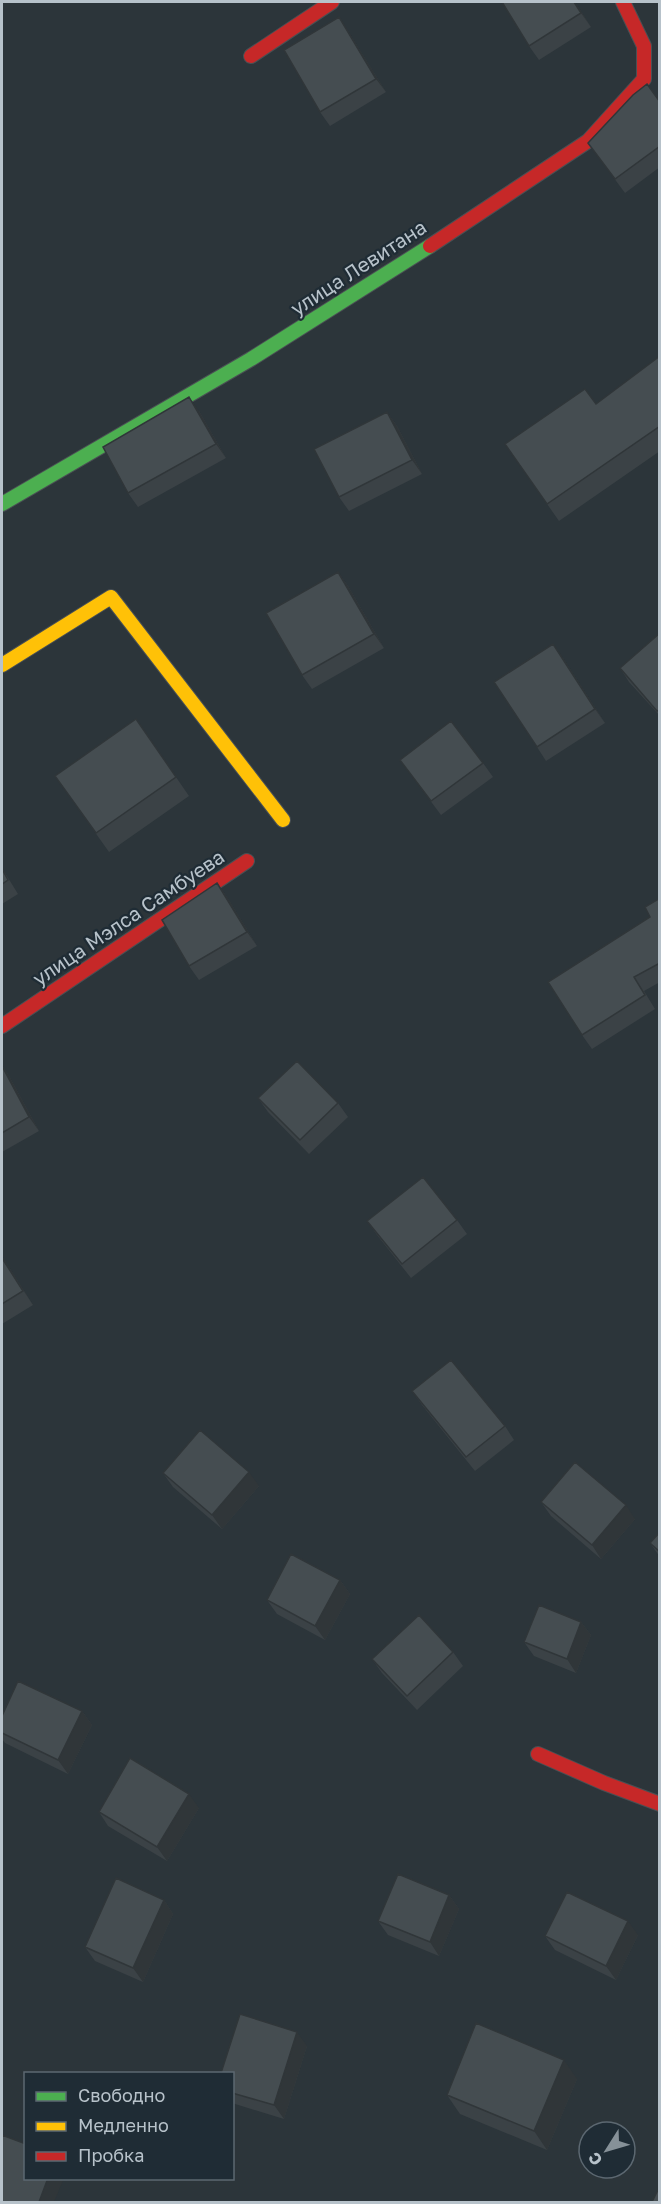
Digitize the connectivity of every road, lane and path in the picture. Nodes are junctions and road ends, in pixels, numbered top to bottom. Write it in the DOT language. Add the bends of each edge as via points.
graph roads {
  1 [pos="332,2"];
  2 [pos="623,2"];
  3 [pos="251,56"];
  4 [pos="2,504"];
  5 [pos="2,665"];
  6 [pos="283,820"];
  7 [pos="247,861"];
  8 [pos="2,1026"];
  9 [pos="538,1754"];
  10 [pos="660,1804"];
  1 -- 3 [label="street"];
  2 -- 4 [label="street, улица Левитана" via="644,46 644,79 588,141 389,273"];
  5 -- 6 [label="street" via="111,597"];
  7 -- 8 [label="street, улица Мэлса Самбуева"];
  9 -- 10 [label="street"];
}
